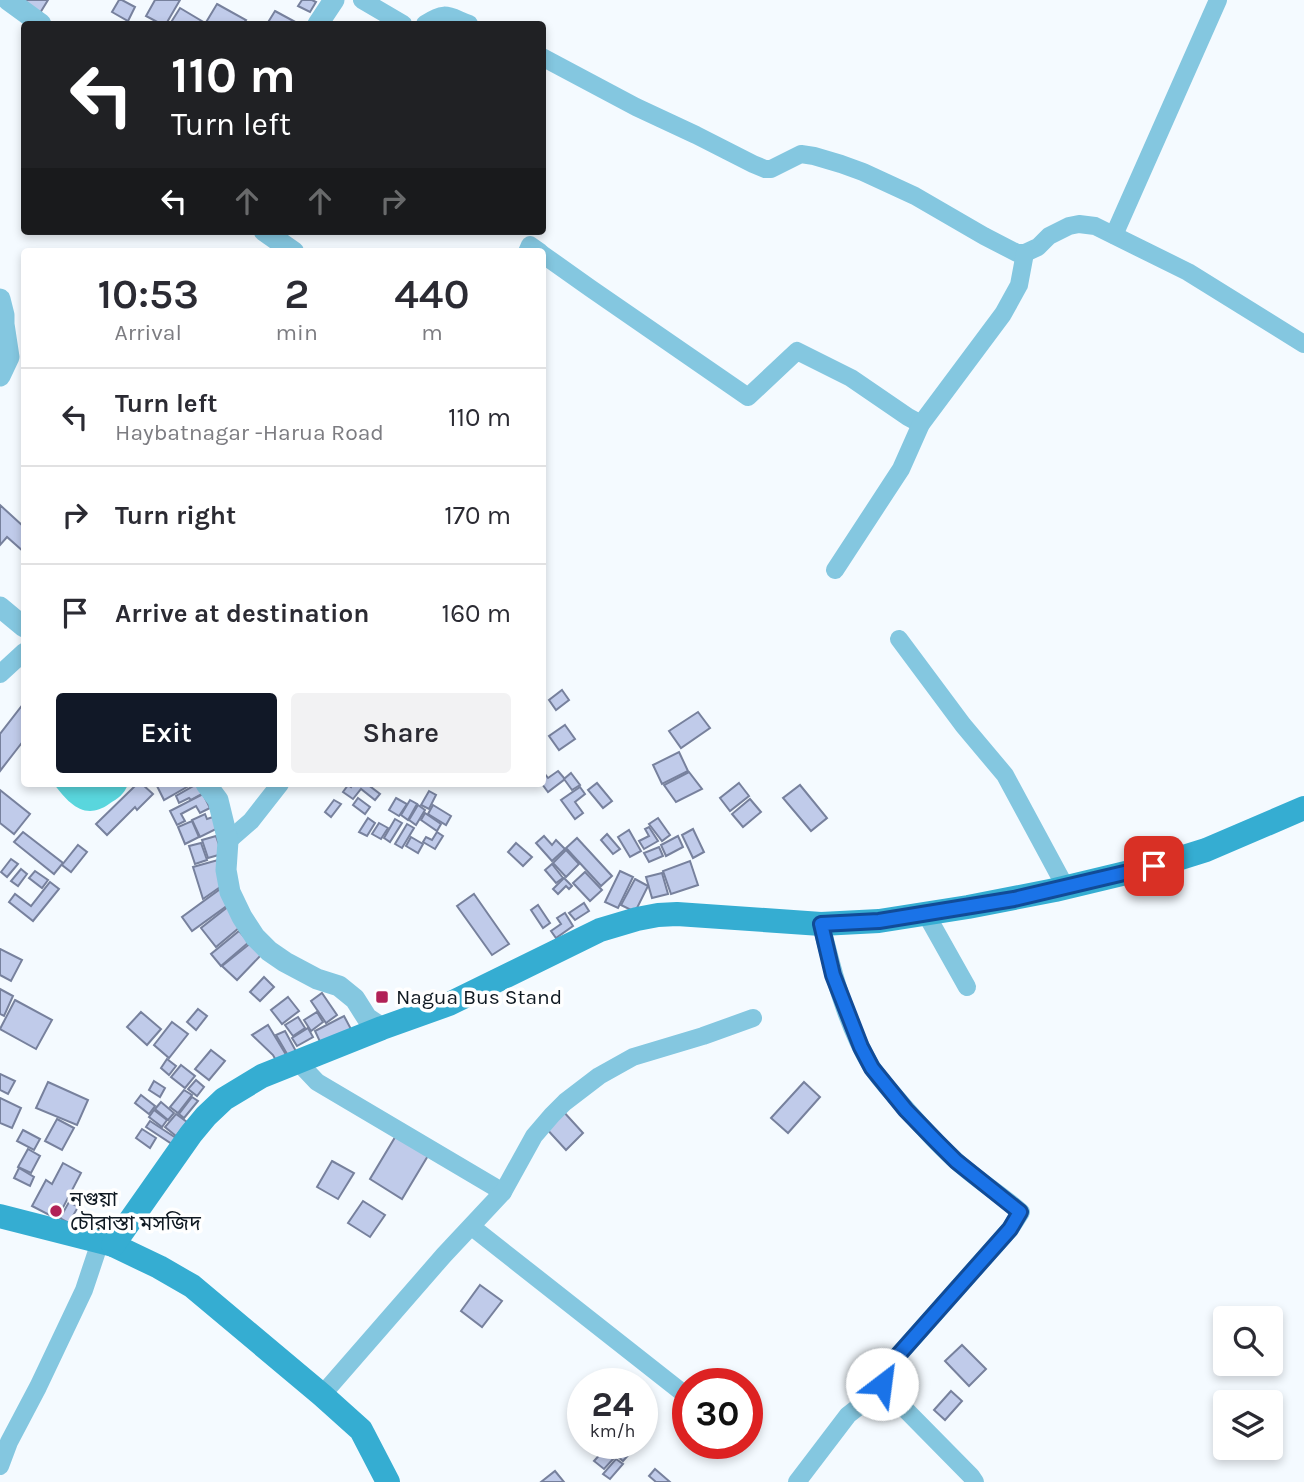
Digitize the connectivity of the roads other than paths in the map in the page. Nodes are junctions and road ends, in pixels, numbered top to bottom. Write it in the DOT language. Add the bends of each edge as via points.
graph roads {
  1 [pos="8,0"];
  2 [pos="334,0"];
  3 [pos="362,0"];
  4 [pos="1218,0"];
  5 [pos="37,21"];
  6 [pos="320,21"];
  7 [pos="398,21"];
  8 [pos="429,21"];
  9 [pos="462,21"];
  10 [pos="546,59"];
  11 [pos="270,235"];
  12 [pos="1114,235"];
  13 [pos="288,248"];
  14 [pos="1025,253"];
  15 [pos="546,257"];
  16 [pos="0,299"];
  17 [pos="1304,344"];
  18 [pos="0,376"];
  19 [pos="921,424"];
  20 [pos="835,570"];
  21 [pos="0,607"];
  22 [pos="21,624"];
  23 [pos="899,639"];
  24 [pos="21,656"];
  25 [pos="0,674"];
  26 [pos="208,787"];
  27 [pos="278,787"];
  28 [pos="1304,808"];
  29 [pos="228,841"];
  30 [pos="1066,888"];
  31 [pos="926,914"];
  32 [pos="821,924"];
  33 [pos="967,987"];
  34 [pos="753,1018"];
  35 [pos="382,1028"];
  36 [pos="299,1063"];
  37 [pos="503,1192"];
  38 [pos="0,1216"];
  39 [pos="472,1227"];
  40 [pos="107,1244"];
  41 [pos="672,1384"];
  42 [pos="884,1387"];
  43 [pos="322,1395"];
  44 [pos="0,1466"];
  45 [pos="387,1482"];
  46 [pos="797,1482"];
  47 [pos="975,1482"];
  1 -- 5 [label="street"];
  2 -- 6 [label="street"];
  3 -- 7 [label="street"];
  4 -- 12 [label="street"];
  8 -- 9 [label="street" via="444,14"];
  10 -- 14 [label="street" via="765,169 801,154 841,164"];
  11 -- 13 [label="street"];
  12 -- 14 [label="street" via="1095,226 1069,226"];
  12 -- 17 [label="street" via="1188,272"];
  14 -- 19 [label="street" via="1019,285 1003,314"];
  15 -- 19 [label="street" via="748,397 797,351 851,378"];
  16 -- 18 [label="street" via="9,357"];
  19 -- 20 [label="street" via="901,468"];
  21 -- 22 [label="street"];
  23 -- 30 [label="street" via="1005,775"];
  24 -- 25 [label="street"];
  26 -- 29 [label="street" via="218,800"];
  27 -- 29 [label="street"];
  28 -- 30 [label="main road" via="1206,850"];
  29 -- 35 [label="street" via="230,892 255,937 285,962 339,986"];
  30 -- 31 [label="main road"];
  31 -- 32 [label="main road"];
  31 -- 33 [label="street"];
  32 -- 35 [label="main road" via="677,914 637,919 600,930 449,1004"];
  32 -- 42 [label="street" via="836,985 872,1068 956,1161 1020,1212 893,1361 881,1382"];
  34 -- 37 [label="street" via="633,1057 599,1076 534,1136"];
  35 -- 36 [label="main road"];
  36 -- 37 [label="street" via="317,1082"];
  36 -- 40 [label="main road" via="262,1076 224,1099 191,1134"];
  37 -- 39 [label="street"];
  38 -- 40 [label="main road"];
  39 -- 41 [label="street"];
  39 -- 43 [label="street"];
  40 -- 43 [label="main road" via="192,1286"];
  40 -- 44 [label="street"];
  42 -- 46 [label="street" via="848,1415"];
  42 -- 47 [label="street"];
  43 -- 45 [label="main road" via="361,1430"];
}
